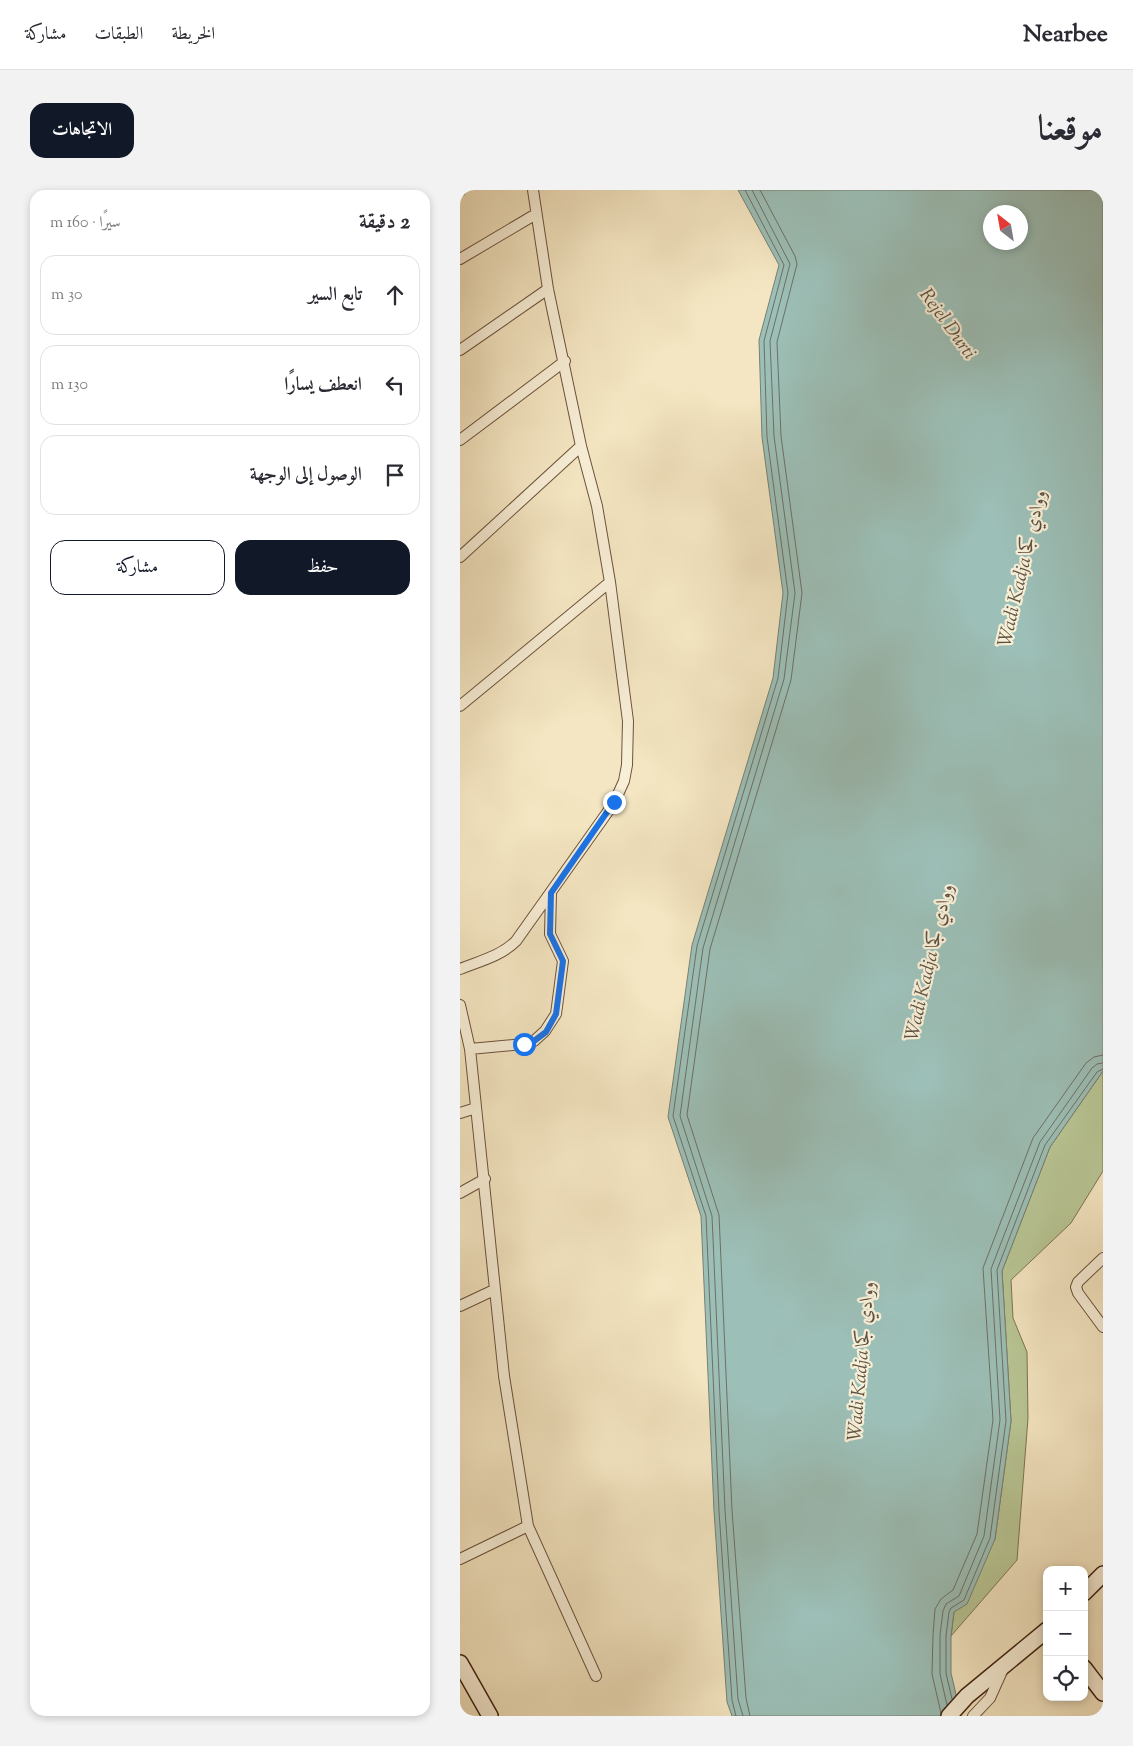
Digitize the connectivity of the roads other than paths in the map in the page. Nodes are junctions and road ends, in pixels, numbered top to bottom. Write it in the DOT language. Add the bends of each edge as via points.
graph roads {
  1 [pos="533,190"];
  2 [pos="536,214"];
  3 [pos="460,259"];
  4 [pos="548,290"];
  5 [pos="460,350"];
  6 [pos="565,362"];
  7 [pos="460,440"];
  8 [pos="581,446"];
  9 [pos="460,557"];
  10 [pos="610,582"];
  11 [pos="460,706"];
  12 [pos="551,893"];
  13 [pos="460,969"];
  14 [pos="460,1005"];
  15 [pos="470,1049"];
  16 [pos="476,1108"];
  17 [pos="460,1114"];
  18 [pos="485,1179"];
  19 [pos="460,1193"];
  20 [pos="1103,1258"];
  21 [pos="494,1290"];
  22 [pos="460,1306"];
  23 [pos="1103,1327"];
  24 [pos="528,1526"];
  25 [pos="460,1558"];
  26 [pos="1103,1574"];
  27 [pos="1088,1589"];
  28 [pos="1043,1633"];
  29 [pos="460,1663"];
  30 [pos="1004,1666"];
  31 [pos="1088,1673"];
  32 [pos="596,1676"];
  33 [pos="1103,1693"];
  34 [pos="490,1716"];
  35 [pos="949,1716"];
  36 [pos="973,1716"];
  1 -- 2 [label="street"];
  2 -- 3 [label="street"];
  2 -- 4 [label="street"];
  4 -- 5 [label="street"];
  4 -- 6 [label="street"];
  6 -- 7 [label="street"];
  6 -- 8 [label="street"];
  8 -- 9 [label="street"];
  8 -- 10 [label="street" via="597,506"];
  10 -- 11 [label="street"];
  10 -- 12 [label="street" via="628,721 624,781 614,802"];
  12 -- 13 [label="street" via="508,949"];
  12 -- 15 [label="street" via="550,934 563,961 556,1014 546,1032 534,1041"];
  14 -- 15 [label="street"];
  15 -- 16 [label="street"];
  16 -- 17 [label="street"];
  16 -- 18 [label="street"];
  18 -- 19 [label="street"];
  18 -- 21 [label="street"];
  20 -- 23 [label="street" via="1076,1287"];
  21 -- 22 [label="street"];
  21 -- 24 [label="street"];
  24 -- 25 [label="street"];
  24 -- 32 [label="street"];
  26 -- 27 [label="main road"];
  28 -- 30 [label="main road"];
  29 -- 34 [label="main road"];
  30 -- 35 [label="main road" via="967,1696"];
  30 -- 36 [label="street" via="990,1698"];
  31 -- 33 [label="main road"];
}
